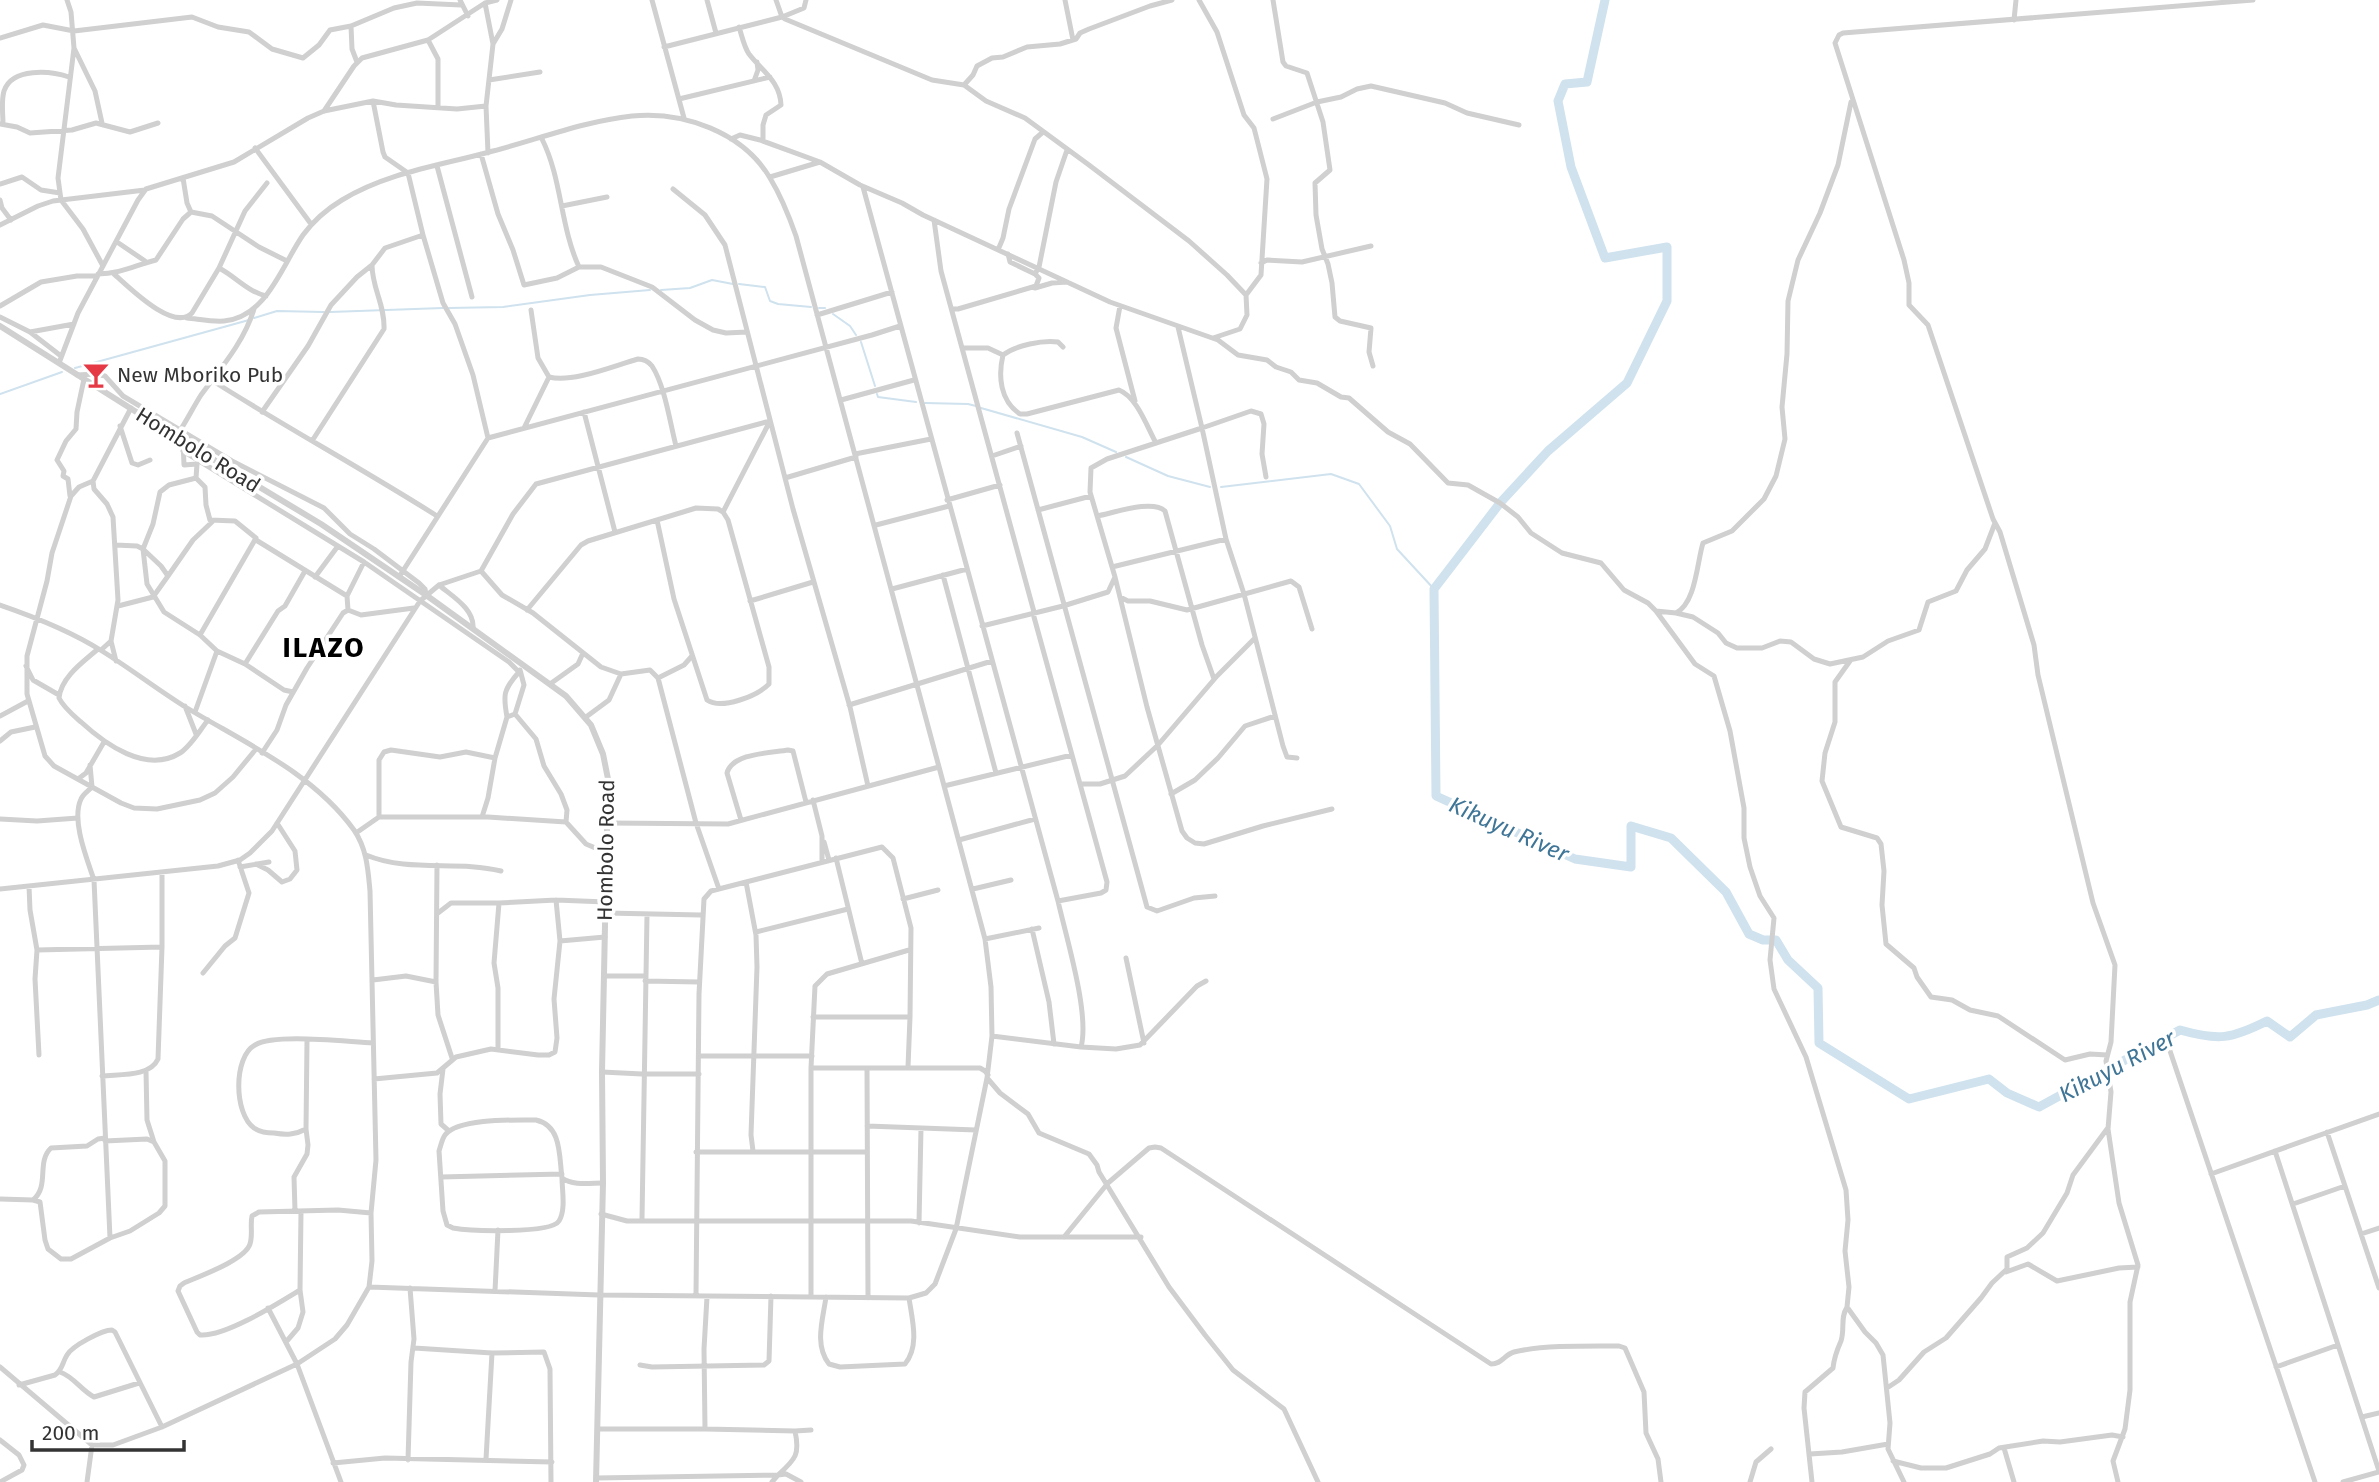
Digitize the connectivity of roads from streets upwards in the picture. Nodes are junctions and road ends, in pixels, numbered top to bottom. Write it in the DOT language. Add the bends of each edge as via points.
graph roads {
  1 [pos="67,0"];
  2 [pos="497,0"];
  3 [pos="511,0"];
  4 [pos="652,0"];
  5 [pos="707,0"];
  6 [pos="776,0"];
  7 [pos="806,0"];
  8 [pos="1065,0"];
  9 [pos="1172,0"];
  10 [pos="1199,0"];
  11 [pos="1273,0"];
  12 [pos="2016,0"];
  13 [pos="2253,0"];
  14 [pos="460,3"];
  15 [pos="485,3"];
  16 [pos="468,16"];
  17 [pos="782,17"];
  18 [pos="2014,20"];
  19 [pos="351,26"];
  20 [pos="739,27"];
  21 [pos="74,31"];
  22 [pos="716,33"];
  23 [pos="0,38"];
  24 [pos="428,40"];
  25 [pos="1073,40"];
  26 [pos="493,44"];
  27 [pos="664,47"];
  28 [pos="74,48"];
  29 [pos="357,62"];
  30 [pos="757,62"];
  31 [pos="540,72"];
  32 [pos="69,77"];
  33 [pos="770,77"];
  34 [pos="489,80"];
  35 [pos="754,81"];
  36 [pos="964,85"];
  37 [pos="2,92"];
  38 [pos="1852,98"];
  39 [pos="679,99"];
  40 [pos="373,101"];
  41 [pos="1317,102"];
  42 [pos="486,106"];
  43 [pos="438,107"];
  44 [pos="324,111"];
  45 [pos="684,118"];
  46 [pos="1273,119"];
  47 [pos="102,123"];
  48 [pos="158,123"];
  49 [pos="2,124"];
  50 [pos="1519,125"];
  51 [pos="64,131"];
  52 [pos="1043,132"];
  53 [pos="542,139"];
  54 [pos="731,139"];
  55 [pos="763,141"];
  56 [pos="255,148"];
  57 [pos="1067,150"];
  58 [pos="484,154"];
  59 [pos="820,162"];
  60 [pos="436,166"];
  61 [pos="408,173"];
  62 [pos="770,177"];
  63 [pos="183,178"];
  64 [pos="267,183"];
  65 [pos="0,184"];
  66 [pos="863,186"];
  67 [pos="673,189"];
  68 [pos="146,190"];
  69 [pos="61,196"];
  70 [pos="607,197"];
  71 [pos="0,200"];
  72 [pos="562,206"];
  73 [pos="191,212"];
  74 [pos="11,220"];
  75 [pos="934,220"];
  76 [pos="311,224"];
  77 [pos="0,225"];
  78 [pos="237,233"];
  79 [pos="423,235"];
  80 [pos="117,242"];
  81 [pos="1371,246"];
  82 [pos="998,250"];
  83 [pos="1008,254"];
  84 [pos="1325,258"];
  85 [pos="145,261"];
  86 [pos="287,261"];
  87 [pos="1261,263"];
  88 [pos="103,265"];
  89 [pos="372,265"];
  90 [pos="579,267"];
  91 [pos="1039,267"];
  92 [pos="219,268"];
  93 [pos="114,274"];
  94 [pos="1035,274"];
  95 [pos="98,275"];
  96 [pos="357,277"];
  97 [pos="372,281"];
  98 [pos="1070,282"];
  99 [pos="1032,289"];
  100 [pos="892,292"];
  101 [pos="1246,295"];
  102 [pos="266,296"];
  103 [pos="472,298"];
  104 [pos="0,306"];
  105 [pos="1120,306"];
  106 [pos="952,309"];
  107 [pos="531,310"];
  108 [pos="253,313"];
  109 [pos="817,315"];
  110 [pos="0,317"];
  111 [pos="187,318"];
  112 [pos="74,324"];
  113 [pos="0,326"];
  114 [pos="900,326"];
  115 [pos="1178,327"];
  116 [pos="30,332"];
  117 [pos="747,332"];
  118 [pos="1213,338"];
  119 [pos="826,347"];
  120 [pos="1063,347"];
  121 [pos="964,348"];
  122 [pos="1003,355"];
  123 [pos="60,359"];
  124 [pos="756,365"];
  125 [pos="1373,366"];
  126 [pos="81,377"];
  127 [pos="549,377"];
  128 [pos="914,380"];
  129 [pos="213,381"];
  130 [pos="662,392"];
  131 [pos="841,400"];
  132 [pos="131,408"];
  133 [pos="1137,408"];
  134 [pos="262,412"];
  135 [pos="584,412"];
  136 [pos="770,421"];
  137 [pos="120,426"];
  138 [pos="523,428"];
  139 [pos="1202,428"];
  140 [pos="181,429"];
  141 [pos="1017,433"];
  142 [pos="488,438"];
  143 [pos="931,439"];
  144 [pos="183,441"];
  145 [pos="312,441"];
  146 [pos="1156,443"];
  147 [pos="676,446"];
  148 [pos="1021,446"];
  149 [pos="183,450"];
  150 [pos="856,456"];
  151 [pos="992,456"];
  152 [pos="150,460"];
  153 [pos="598,466"];
  154 [pos="1266,477"];
  155 [pos="196,478"];
  156 [pos="785,478"];
  157 [pos="93,481"];
  158 [pos="1000,485"];
  159 [pos="71,496"];
  160 [pos="1091,496"];
  161 [pos="948,503"];
  162 [pos="1038,510"];
  163 [pos="723,512"];
  164 [pos="437,516"];
  165 [pos="1097,516"];
  166 [pos="656,520"];
  167 [pos="212,522"];
  168 [pos="1995,523"];
  169 [pos="876,525"];
  170 [pos="615,532"];
  171 [pos="1226,539"];
  172 [pos="256,540"];
  173 [pos="115,545"];
  174 [pos="338,546"];
  175 [pos="143,549"];
  176 [pos="374,549"];
  177 [pos="1177,551"];
  178 [pos="366,559"];
  179 [pos="1112,567"];
  180 [pos="967,569"];
  181 [pos="403,570"];
  182 [pos="305,571"];
  183 [pos="481,571"];
  184 [pos="169,576"];
  185 [pos="943,576"];
  186 [pos="315,577"];
  187 [pos="1115,577"];
  188 [pos="399,578"];
  189 [pos="814,582"];
  190 [pos="439,585"];
  191 [pos="892,589"];
  192 [pos="1244,594"];
  193 [pos="426,595"];
  194 [pos="347,596"];
  195 [pos="153,597"];
  196 [pos="1120,597"];
  197 [pos="419,601"];
  198 [pos="750,601"];
  199 [pos="0,605"];
  200 [pos="118,606"];
  201 [pos="1063,606"];
  202 [pos="414,608"];
  203 [pos="1193,608"];
  204 [pos="348,610"];
  205 [pos="527,610"];
  206 [pos="1656,611"];
  207 [pos="1034,612"];
  208 [pos="1676,613"];
  209 [pos="37,619"];
  210 [pos="982,626"];
  211 [pos="473,629"];
  212 [pos="1311,629"];
  213 [pos="200,635"];
  214 [pos="1255,638"];
  215 [pos="111,641"];
  216 [pos="100,649"];
  217 [pos="216,651"];
  218 [pos="583,653"];
  219 [pos="692,656"];
  220 [pos="992,660"];
  221 [pos="116,661"];
  222 [pos="593,661"];
  223 [pos="1850,661"];
  224 [pos="245,664"];
  225 [pos="578,664"];
  226 [pos="524,665"];
  227 [pos="26,666"];
  228 [pos="968,668"];
  229 [pos="519,672"];
  230 [pos="621,674"];
  231 [pos="658,678"];
  232 [pos="1214,679"];
  233 [pos="550,684"];
  234 [pos="918,684"];
  235 [pos="293,692"];
  236 [pos="59,695"];
  237 [pos="28,701"];
  238 [pos="849,705"];
  239 [pos="185,706"];
  240 [pos="195,712"];
  241 [pos="515,714"];
  242 [pos="0,716"];
  243 [pos="1275,716"];
  244 [pos="586,717"];
  245 [pos="507,718"];
  246 [pos="208,720"];
  247 [pos="35,727"];
  248 [pos="196,734"];
  249 [pos="0,741"];
  250 [pos="104,742"];
  251 [pos="1157,745"];
  252 [pos="259,751"];
  253 [pos="1072,755"];
  254 [pos="495,758"];
  255 [pos="1297,758"];
  256 [pos="90,765"];
  257 [pos="939,767"];
  258 [pos="1022,767"];
  259 [pos="996,773"];
  260 [pos="78,779"];
  261 [pos="306,780"];
  262 [pos="1111,782"];
  263 [pos="1080,784"];
  264 [pos="868,786"];
  265 [pos="944,786"];
  266 [pos="92,787"];
  267 [pos="1171,794"];
  268 [pos="809,801"];
  269 [pos="1332,809"];
  270 [pos="379,817"];
  271 [pos="482,817"];
  272 [pos="78,818"];
  273 [pos="0,819"];
  274 [pos="1035,819"];
  275 [pos="741,820"];
  276 [pos="566,822"];
  277 [pos="277,823"];
  278 [pos="608,823"];
  279 [pos="696,823"];
  280 [pos="356,833"];
  281 [pos="822,836"];
  282 [pos="959,841"];
  283 [pos="607,853"];
  284 [pos="366,855"];
  285 [pos="832,859"];
  286 [pos="822,861"];
  287 [pos="269,862"];
  288 [pos="239,863"];
  289 [pos="256,864"];
  290 [pos="437,865"];
  291 [pos="501,871"];
  292 [pos="162,873"];
  293 [pos="94,880"];
  294 [pos="1011,880"];
  295 [pos="746,882"];
  296 [pos="29,886"];
  297 [pos="0,889"];
  298 [pos="719,889"];
  299 [pos="973,889"];
  300 [pos="938,890"];
  301 [pos="1215,896"];
  302 [pos="903,899"];
  303 [pos="556,900"];
  304 [pos="1058,901"];
  305 [pos="606,902"];
  306 [pos="499,903"];
  307 [pos="848,909"];
  308 [pos="606,913"];
  309 [pos="437,914"];
  310 [pos="647,915"];
  311 [pos="701,915"];
  312 [pos="756,932"];
  313 [pos="605,937"];
  314 [pos="985,939"];
  315 [pos="560,942"];
  316 [pos="162,947"];
  317 [pos="96,948"];
  318 [pos="37,950"];
  319 [pos="909,950"];
  320 [pos="1126,958"];
  321 [pos="862,964"];
  322 [pos="203,973"];
  323 [pos="605,976"];
  324 [pos="645,978"];
  325 [pos="373,980"];
  326 [pos="1206,981"];
  327 [pos="436,982"];
  328 [pos="699,982"];
  329 [pos="813,1017"];
  330 [pos="910,1017"];
  331 [pos="992,1036"];
  332 [pos="2166,1039"];
  333 [pos="307,1041"];
  334 [pos="373,1043"];
  335 [pos="1144,1043"];
  336 [pos="1054,1044"];
  337 [pos="1081,1047"];
  338 [pos="498,1049"];
  339 [pos="39,1055"];
  340 [pos="2107,1055"];
  341 [pos="699,1056"];
  342 [pos="754,1056"];
  343 [pos="812,1056"];
  344 [pos="452,1058"];
  345 [pos="908,1067"];
  346 [pos="811,1068"];
  347 [pos="867,1068"];
  348 [pos="443,1069"];
  349 [pos="146,1071"];
  350 [pos="602,1072"];
  351 [pos="642,1074"];
  352 [pos="699,1074"];
  353 [pos="102,1076"];
  354 [pos="987,1076"];
  355 [pos="374,1079"];
  356 [pos="2379,1114"];
  357 [pos="867,1126"];
  358 [pos="921,1128"];
  359 [pos="306,1129"];
  360 [pos="976,1129"];
  361 [pos="2108,1129"];
  362 [pos="449,1131"];
  363 [pos="2327,1132"];
  364 [pos="105,1140"];
  365 [pos="154,1142"];
  366 [pos="753,1151"];
  367 [pos="811,1151"];
  368 [pos="2275,1151"];
  369 [pos="696,1152"];
  370 [pos="867,1152"];
  371 [pos="2211,1174"];
  372 [pos="562,1176"];
  373 [pos="442,1177"];
  374 [pos="603,1183"];
  375 [pos="1108,1183"];
  376 [pos="2345,1186"];
  377 [pos="0,1199"];
  378 [pos="33,1200"];
  379 [pos="2293,1205"];
  380 [pos="298,1212"];
  381 [pos="371,1213"];
  382 [pos="601,1214"];
  383 [pos="642,1219"];
  384 [pos="812,1220"];
  385 [pos="867,1221"];
  386 [pos="697,1222"];
  387 [pos="919,1223"];
  388 [pos="2379,1228"];
  389 [pos="956,1229"];
  390 [pos="498,1230"];
  391 [pos="2361,1234"];
  392 [pos="1064,1237"];
  393 [pos="1141,1237"];
  394 [pos="110,1238"];
  395 [pos="2138,1267"];
  396 [pos="2003,1273"];
  397 [pos="369,1287"];
  398 [pos="410,1288"];
  399 [pos="2379,1288"];
  400 [pos="300,1290"];
  401 [pos="495,1291"];
  402 [pos="599,1295"];
  403 [pos="695,1295"];
  404 [pos="771,1296"];
  405 [pos="707,1297"];
  406 [pos="811,1297"];
  407 [pos="827,1297"];
  408 [pos="868,1298"];
  409 [pos="909,1298"];
  410 [pos="1847,1307"];
  411 [pos="268,1308"];
  412 [pos="286,1342"];
  413 [pos="2338,1345"];
  414 [pos="414,1348"];
  415 [pos="492,1353"];
  416 [pos="297,1364"];
  417 [pos="640,1365"];
  418 [pos="0,1367"];
  419 [pos="704,1367"];
  420 [pos="2276,1367"];
  421 [pos="60,1372"];
  422 [pos="139,1383"];
  423 [pos="19,1385"];
  424 [pos="1887,1388"];
  425 [pos="2379,1413"];
  426 [pos="2362,1417"];
  427 [pos="162,1427"];
  428 [pos="598,1429"];
  429 [pos="705,1429"];
  430 [pos="811,1430"];
  431 [pos="795,1431"];
  432 [pos="2123,1437"];
  433 [pos="0,1440"];
  434 [pos="1888,1444"];
  435 [pos="92,1445"];
  436 [pos="2004,1448"];
  437 [pos="1771,1449"];
  438 [pos="1810,1454"];
  439 [pos="486,1459"];
  440 [pos="408,1460"];
  441 [pos="1893,1461"];
  442 [pos="552,1462"];
  443 [pos="333,1463"];
  444 [pos="2379,1471"];
  445 [pos="778,1475"];
  446 [pos="596,1480"];
  447 [pos="0,1482"];
  448 [pos="87,1482"];
  449 [pos="341,1482"];
  450 [pos="551,1482"];
  451 [pos="772,1482"];
  452 [pos="801,1482"];
  453 [pos="1318,1482"];
  454 [pos="1661,1482"];
  455 [pos="1749,1482"];
  456 [pos="1812,1482"];
  457 [pos="1904,1482"];
  458 [pos="2014,1482"];
  459 [pos="2118,1482"];
  460 [pos="2315,1482"];
  461 [pos="2343,1482"];
  1 -- 21 [label="street"];
  2 -- 15 [label="street"];
  3 -- 26 [label="street"];
  4 -- 27 [label="street"];
  5 -- 22 [label="street"];
  6 -- 17 [label="street"];
  7 -- 17 [label="street" via="804,8"];
  8 -- 25 [label="street"];
  9 -- 25 [label="street" via="1088,29"];
  10 -- 87 [label="street" via="1217,32 1244,115 1254,128 1267,179"];
  11 -- 41 [label="street" via="1283,62 1307,73"];
  12 -- 18 [label="street"];
  13 -- 18 [label="street"];
  14 -- 16 [label="street"];
  14 -- 19 [label="street" via="417,3"];
  15 -- 16 [label="street"];
  15 -- 26 [label="street"];
  16 -- 24 [label="street"];
  17 -- 20 [label="street"];
  17 -- 36 [label="street" via="932,80"];
  18 -- 38 [label="street" via="1839,34 1835,43"];
  19 -- 21 [label="street" via="330,30 303,58 272,49 249,32 194,17"];
  19 -- 29 [label="street"];
  20 -- 22 [label="street"];
  20 -- 30 [label="street" via="747,52"];
  21 -- 23 [label="street" via="43,25"];
  21 -- 28 [label="street"];
  22 -- 27 [label="street"];
  24 -- 29 [label="street"];
  24 -- 43 [label="street" via="438,59"];
  25 -- 36 [label="street" via="992,58 977,66"];
  26 -- 34 [label="street"];
  27 -- 39 [label="street"];
  28 -- 32 [label="street"];
  28 -- 47 [label="street" via="95,91"];
  29 -- 44 [label="street"];
  30 -- 33 [label="street"];
  30 -- 35 [label="street"];
  31 -- 34 [label="street"];
  32 -- 37 [label="street" via="22,75"];
  32 -- 51 [label="street"];
  33 -- 35 [label="street"];
  33 -- 55 [label="street" via="777,85 781,105 766,115"];
  34 -- 42 [label="street"];
  35 -- 39 [label="street"];
  36 -- 52 [label="street"];
  37 -- 49 [label="street"];
  38 -- 168 [label="street" via="1904,260 1909,305 1928,325"];
  38 -- 208 [label="street" via="1838,164 1801,251 1788,301 1782,407 1785,439 1776,476 1764,499 1732,531 1705,540 1696,578"];
  39 -- 45 [label="street"];
  40 -- 43 [label="street"];
  40 -- 44 [label="street"];
  40 -- 61 [label="street" via="385,157"];
  41 -- 46 [label="street"];
  41 -- 50 [label="street" via="1371,86"];
  41 -- 84 [label="street" via="1330,170 1315,183"];
  42 -- 43 [label="street"];
  42 -- 58 [label="street"];
  44 -- 56 [label="street"];
  45 -- 53 [label="street" via="622,117"];
  45 -- 54 [label="street"];
  47 -- 48 [label="street" via="130,132"];
  47 -- 51 [label="street"];
  49 -- 51 [label="street" via="30,133"];
  51 -- 69 [label="street" via="58,171"];
  52 -- 57 [label="street"];
  52 -- 82 [label="street" via="1035,139"];
  53 -- 58 [label="street"];
  53 -- 72 [label="street"];
  54 -- 55 [label="street" via="740,135"];
  54 -- 62 [label="street"];
  55 -- 59 [label="street"];
  56 -- 63 [label="street" via="234,162"];
  56 -- 76 [label="street"];
  57 -- 91 [label="street"];
  57 -- 101 [label="street" via="1189,241"];
  58 -- 60 [label="street"];
  58 -- 90 [label="street" via="498,214 524,285 557,278"];
  59 -- 62 [label="street"];
  59 -- 66 [label="street"];
  60 -- 61 [label="street"];
  60 -- 103 [label="street"];
  61 -- 76 [label="street" via="361,189"];
  61 -- 79 [label="street"];
  62 -- 109 [label="street" via="792,222"];
  63 -- 68 [label="street"];
  63 -- 73 [label="street"];
  64 -- 78 [label="street" via="245,211"];
  65 -- 69 [label="street" via="22,177"];
  66 -- 75 [label="street"];
  66 -- 100 [label="street"];
  67 -- 117 [label="street" via="697,207 722,239"];
  68 -- 69 [label="street"];
  68 -- 80 [label="street"];
  69 -- 74 [label="street"];
  69 -- 88 [label="street"];
  70 -- 72 [label="street"];
  71 -- 74 [label="street"];
  72 -- 90 [label="street"];
  73 -- 78 [label="street" via="212,216"];
  73 -- 85 [label="street" via="156,260"];
  74 -- 77 [label="street"];
  75 -- 82 [label="street"];
  75 -- 106 [label="street"];
  76 -- 86 [label="street"];
  78 -- 86 [label="street"];
  78 -- 92 [label="street"];
  79 -- 89 [label="street" via="385,248"];
  79 -- 142 [label="street" via="443,303 472,375"];
  80 -- 85 [label="street"];
  80 -- 88 [label="street"];
  81 -- 84 [label="street"];
  82 -- 83 [label="street"];
  83 -- 91 [label="street"];
  83 -- 94 [label="street" via="1010,262"];
  84 -- 87 [label="street"];
  84 -- 125 [label="street" via="1335,317 1371,328"];
  85 -- 93 [label="street"];
  86 -- 102 [label="street"];
  87 -- 101 [label="street" via="1259,280"];
  88 -- 95 [label="street"];
  89 -- 96 [label="street"];
  89 -- 97 [label="street"];
  90 -- 117 [label="street" via="601,267 652,287 713,330"];
  91 -- 94 [label="street"];
  91 -- 98 [label="street"];
  92 -- 102 [label="street" via="254,293"];
  92 -- 111 [label="street"];
  93 -- 95 [label="street"];
  93 -- 111 [label="street" via="149,304 173,317"];
  94 -- 99 [label="street" via="1039,282"];
  95 -- 104 [label="street" via="39,282"];
  95 -- 112 [label="street"];
  96 -- 97 [label="street"];
  96 -- 134 [label="street" via="331,305"];
  97 -- 145 [label="street" via="383,310 384,329"];
  98 -- 99 [label="street"];
  98 -- 105 [label="street"];
  99 -- 106 [label="street"];
  100 -- 109 [label="street"];
  100 -- 114 [label="street"];
  101 -- 118 [label="street" via="1244,325"];
  102 -- 108 [label="street"];
  105 -- 115 [label="street"];
  105 -- 133 [label="street" via="1116,328"];
  106 -- 121 [label="street"];
  107 -- 127 [label="street" via="538,358"];
  108 -- 111 [label="street" via="225,321"];
  108 -- 129 [label="street"];
  109 -- 119 [label="street"];
  110 -- 116 [label="street"];
  112 -- 116 [label="street"];
  112 -- 123 [label="street"];
  113 -- 123 [label="street, Hombolo Road"];
  114 -- 119 [label="street"];
  114 -- 128 [label="street"];
  115 -- 118 [label="street"];
  115 -- 139 [label="street"];
  116 -- 123 [label="street"];
  117 -- 124 [label="street"];
  118 -- 206 [label="street" via="1238,355 1267,360 1299,380 1349,398 1388,432 1410,444 1448,483 1472,487 1500,503 1562,554 1601,563 1624,590"];
  119 -- 124 [label="street"];
  119 -- 131 [label="street"];
  120 -- 122 [label="street" via="1046,340"];
  121 -- 122 [label="street" via="988,348"];
  121 -- 151 [label="street"];
  122 -- 133 [label="street" via="1002,387 1009,405 1020,414 1119,390 1127,393"];
  123 -- 126 [label="street, Hombolo Road"];
  124 -- 130 [label="street"];
  124 -- 136 [label="street"];
  126 -- 132 [label="street, Hombolo Road"];
  126 -- 140 [label="street" via="104,376 123,396"];
  126 -- 159 [label="street" via="76,429 57,460"];
  127 -- 130 [label="street" via="581,375 641,359 651,364"];
  127 -- 138 [label="street"];
  128 -- 131 [label="street"];
  128 -- 143 [label="street"];
  129 -- 134 [label="street"];
  129 -- 140 [label="street"];
  130 -- 135 [label="street"];
  130 -- 147 [label="street"];
  131 -- 150 [label="street"];
  132 -- 137 [label="street"];
  132 -- 144 [label="street, Hombolo Road"];
  133 -- 146 [label="street"];
  134 -- 145 [label="street"];
  135 -- 138 [label="street"];
  135 -- 153 [label="street"];
  136 -- 147 [label="street"];
  136 -- 156 [label="street"];
  136 -- 163 [label="street"];
  137 -- 152 [label="street" via="132,463"];
  137 -- 157 [label="street"];
  138 -- 142 [label="street"];
  139 -- 146 [label="street"];
  139 -- 154 [label="street" via="1251,411 1261,414"];
  139 -- 171 [label="street"];
  140 -- 176 [label="street" via="324,508 356,539"];
  141 -- 148 [label="street"];
  142 -- 164 [label="street"];
  143 -- 150 [label="street"];
  143 -- 161 [label="street"];
  144 -- 149 [label="street"];
  144 -- 178 [label="street, Hombolo Road" via="321,524"];
  145 -- 164 [label="street"];
  146 -- 160 [label="street" via="1091,468"];
  147 -- 153 [label="street"];
  148 -- 151 [label="street"];
  148 -- 162 [label="street"];
  149 -- 155 [label="street" via="184,465 197,464"];
  149 -- 174 [label="street"];
  150 -- 156 [label="street"];
  150 -- 169 [label="street"];
  151 -- 158 [label="street"];
  153 -- 170 [label="street"];
  153 -- 183 [label="street" via="533,486"];
  155 -- 167 [label="street" via="205,487"];
  155 -- 175 [label="street" via="160,492"];
  156 -- 189 [label="street"];
  157 -- 159 [label="street"];
  157 -- 173 [label="street" via="110,509"];
  158 -- 161 [label="street"];
  158 -- 207 [label="street"];
  159 -- 209 [label="street"];
  160 -- 162 [label="street"];
  160 -- 165 [label="street"];
  161 -- 169 [label="street"];
  161 -- 180 [label="street"];
  162 -- 201 [label="street"];
  163 -- 166 [label="street" via="696,508"];
  163 -- 198 [label="street"];
  164 -- 181 [label="street"];
  165 -- 177 [label="street" via="1148,505 1162,507"];
  165 -- 179 [label="street"];
  166 -- 170 [label="street"];
  166 -- 219 [label="street"];
  167 -- 172 [label="street" via="235,521"];
  167 -- 184 [label="street" via="193,540"];
  168 -- 223 [label="street" via="1985,549 1956,592 1928,602 1919,630"];
  168 -- 340 [label="street" via="2034,645 2093,903 2113,956 2115,992"];
  169 -- 191 [label="street"];
  170 -- 205 [label="street" via="581,545"];
  171 -- 177 [label="street"];
  171 -- 192 [label="street"];
  172 -- 182 [label="street"];
  172 -- 213 [label="street"];
  173 -- 175 [label="street"];
  173 -- 200 [label="street"];
  174 -- 178 [label="street"];
  174 -- 186 [label="street"];
  175 -- 184 [label="street"];
  175 -- 195 [label="street"];
  176 -- 178 [label="street"];
  176 -- 181 [label="street"];
  177 -- 179 [label="street"];
  177 -- 203 [label="street"];
  178 -- 188 [label="street, Hombolo Road"];
  178 -- 194 [label="street"];
  178 -- 197 [label="street"];
  179 -- 187 [label="street"];
  180 -- 185 [label="street"];
  180 -- 210 [label="street"];
  181 -- 188 [label="street"];
  181 -- 193 [label="street"];
  182 -- 186 [label="street"];
  182 -- 224 [label="street"];
  183 -- 190 [label="street"];
  183 -- 205 [label="street" via="502,595"];
  184 -- 195 [label="street"];
  185 -- 191 [label="street"];
  185 -- 228 [label="street"];
  186 -- 194 [label="street"];
  187 -- 196 [label="street"];
  187 -- 201 [label="street" via="1108,592"];
  188 -- 193 [label="street, Hombolo Road"];
  189 -- 198 [label="street"];
  189 -- 238 [label="street"];
  190 -- 193 [label="street"];
  190 -- 211 [label="street" via="467,609"];
  191 -- 234 [label="street"];
  192 -- 203 [label="street"];
  192 -- 212 [label="street" via="1291,581 1299,587"];
  192 -- 214 [label="street"];
  193 -- 197 [label="street"];
  193 -- 211 [label="street, Hombolo Road"];
  194 -- 204 [label="street"];
  195 -- 200 [label="street"];
  195 -- 213 [label="street" via="167,615"];
  196 -- 203 [label="street" via="1178,610"];
  196 -- 251 [label="street"];
  197 -- 202 [label="street"];
  197 -- 229 [label="street"];
  198 -- 219 [label="street" via="769,667 769,684 754,696 712,704 706,700"];
  199 -- 209 [label="street"];
  200 -- 215 [label="street"];
  201 -- 207 [label="street"];
  201 -- 262 [label="street"];
  202 -- 204 [label="street" via="361,615"];
  202 -- 261 [label="street"];
  203 -- 232 [label="street"];
  204 -- 235 [label="street" via="340,615"];
  205 -- 218 [label="street"];
  206 -- 208 [label="street"];
  206 -- 410 [label="street" via="1692,661 1714,676 1727,718 1750,867 1774,918 1770,965 1774,989 1806,1057 1846,1190"];
  207 -- 210 [label="street"];
  207 -- 253 [label="street"];
  208 -- 223 [label="street" via="1693,617 1737,648 1791,642 1824,663"];
  209 -- 216 [label="street"];
  209 -- 227 [label="street"];
  210 -- 220 [label="street"];
  211 -- 226 [label="street, Hombolo Road"];
  213 -- 217 [label="street"];
  214 -- 232 [label="street"];
  214 -- 243 [label="street"];
  215 -- 216 [label="street"];
  215 -- 221 [label="street"];
  216 -- 221 [label="street"];
  216 -- 236 [label="street" via="71,674"];
  217 -- 224 [label="street"];
  217 -- 240 [label="street"];
  218 -- 222 [label="street"];
  218 -- 225 [label="street"];
  219 -- 231 [label="street"];
  220 -- 228 [label="street"];
  220 -- 258 [label="street"];
  221 -- 239 [label="street"];
  222 -- 225 [label="street"];
  222 -- 230 [label="street"];
  223 -- 340 [label="street" via="1835,682 1835,722 1822,782 1841,827 1880,841 1886,944 1914,968 1931,997 1998,1016 2065,1060"];
  224 -- 235 [label="street"];
  225 -- 233 [label="street"];
  226 -- 229 [label="street"];
  226 -- 233 [label="street, Hombolo Road"];
  227 -- 236 [label="street" via="33,680"];
  227 -- 237 [label="street"];
  228 -- 234 [label="street"];
  228 -- 259 [label="street"];
  229 -- 241 [label="street" via="524,685"];
  229 -- 245 [label="street" via="504,695"];
  230 -- 231 [label="street" via="650,670"];
  230 -- 244 [label="street" via="608,700"];
  231 -- 279 [label="street"];
  232 -- 251 [label="street"];
  233 -- 244 [label="street, Hombolo Road"];
  234 -- 238 [label="street"];
  234 -- 257 [label="street"];
  235 -- 252 [label="street" via="276,730"];
  236 -- 250 [label="street" via="65,707"];
  237 -- 242 [label="street"];
  237 -- 247 [label="street"];
  238 -- 264 [label="street"];
  239 -- 240 [label="street"];
  239 -- 248 [label="street"];
  240 -- 246 [label="street"];
  241 -- 245 [label="street"];
  241 -- 276 [label="street" via="536,739 567,810"];
  243 -- 255 [label="street" via="1287,757"];
  243 -- 267 [label="street" via="1245,726 1195,780"];
  244 -- 278 [label="street, Hombolo Road" via="607,767"];
  245 -- 254 [label="street"];
  246 -- 248 [label="street"];
  246 -- 252 [label="street"];
  247 -- 249 [label="street" via="9,733"];
  247 -- 260 [label="street" via="45,756"];
  248 -- 250 [label="street" via="178,754 157,760"];
  250 -- 256 [label="street"];
  251 -- 262 [label="street" via="1125,776"];
  251 -- 267 [label="street"];
  252 -- 261 [label="street"];
  252 -- 266 [label="street" via="215,793 187,803 134,808"];
  253 -- 258 [label="street"];
  253 -- 263 [label="street"];
  254 -- 270 [label="street" via="466,752 440,757 384,752 379,760"];
  254 -- 271 [label="street"];
  256 -- 260 [label="street"];
  256 -- 266 [label="street"];
  257 -- 264 [label="street"];
  257 -- 265 [label="street"];
  258 -- 259 [label="street"];
  258 -- 274 [label="street"];
  259 -- 265 [label="street"];
  260 -- 266 [label="street"];
  261 -- 277 [label="street"];
  261 -- 280 [label="street"];
  262 -- 263 [label="street"];
  262 -- 301 [label="street" via="1147,907 1157,911"];
  263 -- 304 [label="street" via="1106,890"];
  264 -- 268 [label="street"];
  265 -- 282 [label="street"];
  266 -- 272 [label="street" via="80,800"];
  267 -- 269 [label="street" via="1182,831 1195,843 1204,844"];
  268 -- 275 [label="street"];
  268 -- 275 [label="street" via="793,751 747,757 731,765 727,773"];
  268 -- 281 [label="street"];
  270 -- 271 [label="street"];
  270 -- 280 [label="street"];
  271 -- 276 [label="street"];
  272 -- 273 [label="street"];
  272 -- 293 [label="street"];
  274 -- 282 [label="street"];
  274 -- 304 [label="street"];
  275 -- 279 [label="street" via="726,825"];
  276 -- 283 [label="street" via="586,844"];
  277 -- 288 [label="street"];
  277 -- 289 [label="street" via="295,851 297,870 282,882"];
  278 -- 279 [label="street"];
  278 -- 283 [label="street, Hombolo Road"];
  279 -- 298 [label="street"];
  280 -- 284 [label="street"];
  281 -- 285 [label="street"];
  281 -- 286 [label="street"];
  282 -- 299 [label="street"];
  283 -- 305 [label="street, Hombolo Road"];
  284 -- 290 [label="street" via="387,863"];
  284 -- 325 [label="street"];
  285 -- 286 [label="street"];
  285 -- 302 [label="street" via="883,847 893,858"];
  285 -- 307 [label="street"];
  286 -- 295 [label="street"];
  287 -- 289 [label="street"];
  288 -- 289 [label="street"];
  288 -- 292 [label="street"];
  288 -- 322 [label="street" via="248,896 235,938"];
  290 -- 291 [label="street"];
  290 -- 309 [label="street"];
  292 -- 293 [label="street"];
  292 -- 316 [label="street"];
  293 -- 296 [label="street"];
  293 -- 317 [label="street"];
  294 -- 299 [label="street"];
  295 -- 298 [label="street"];
  295 -- 312 [label="street"];
  296 -- 297 [label="street"];
  296 -- 318 [label="street"];
  298 -- 311 [label="street" via="704,899"];
  299 -- 314 [label="street"];
  300 -- 302 [label="street"];
  302 -- 319 [label="street" via="911,928"];
  303 -- 305 [label="street"];
  303 -- 306 [label="street"];
  303 -- 315 [label="street"];
  304 -- 337 [label="street" via="1079,992"];
  305 -- 308 [label="street, Hombolo Road"];
  306 -- 309 [label="street" via="451,903"];
  306 -- 338 [label="street" via="494,963"];
  307 -- 312 [label="street"];
  307 -- 321 [label="street"];
  308 -- 310 [label="street"];
  308 -- 313 [label="street, Hombolo Road"];
  309 -- 327 [label="street"];
  310 -- 311 [label="street"];
  310 -- 324 [label="street"];
  311 -- 328 [label="street"];
  312 -- 342 [label="street"];
  313 -- 315 [label="street"];
  313 -- 323 [label="street, Hombolo Road"];
  314 -- 331 [label="street"];
  314 -- 336 [label="street" via="1035,929"];
  315 -- 338 [label="street" via="555,1052 538,1055"];
  316 -- 317 [label="street"];
  316 -- 349 [label="street" via="159,1051 156,1064"];
  317 -- 318 [label="street"];
  317 -- 353 [label="street"];
  318 -- 339 [label="street"];
  319 -- 321 [label="street"];
  319 -- 330 [label="street"];
  320 -- 335 [label="street"];
  321 -- 329 [label="street" via="822,978 815,986"];
  323 -- 324 [label="street"];
  323 -- 350 [label="street, Hombolo Road"];
  324 -- 328 [label="street"];
  324 -- 351 [label="street"];
  325 -- 327 [label="street" via="406,976"];
  325 -- 334 [label="street"];
  326 -- 335 [label="street"];
  327 -- 344 [label="street" via="440,1022"];
  328 -- 341 [label="street"];
  329 -- 330 [label="street"];
  329 -- 343 [label="street"];
  330 -- 345 [label="street"];
  331 -- 336 [label="street"];
  331 -- 354 [label="street"];
  332 -- 371 [label="street"];
  333 -- 334 [label="street"];
  333 -- 359 [label="street"];
  333 -- 359 [label="street" via="252,1046 241,1069 239,1089 242,1112 254,1128 292,1134"];
  334 -- 355 [label="street"];
  335 -- 337 [label="street" via="1116,1049"];
  336 -- 337 [label="street"];
  338 -- 344 [label="street"];
  340 -- 361 [label="street"];
  341 -- 342 [label="street"];
  341 -- 352 [label="street"];
  342 -- 343 [label="street"];
  342 -- 366 [label="street"];
  343 -- 346 [label="street"];
  344 -- 348 [label="street"];
  345 -- 347 [label="street"];
  345 -- 354 [label="street" via="980,1068"];
  346 -- 347 [label="street"];
  346 -- 367 [label="street"];
  347 -- 357 [label="street"];
  348 -- 355 [label="street"];
  348 -- 362 [label="street" via="441,1124"];
  349 -- 353 [label="street"];
  349 -- 365 [label="street" via="147,1119"];
  350 -- 351 [label="street"];
  350 -- 374 [label="street, Hombolo Road"];
  351 -- 352 [label="street"];
  351 -- 383 [label="street"];
  352 -- 369 [label="street"];
  353 -- 364 [label="street"];
  354 -- 360 [label="street"];
  354 -- 375 [label="street" via="1000,1093 1028,1114 1039,1133 1089,1154"];
  355 -- 381 [label="street" via="376,1160"];
  356 -- 363 [label="street"];
  357 -- 358 [label="street"];
  357 -- 370 [label="street"];
  358 -- 360 [label="street"];
  358 -- 387 [label="street"];
  359 -- 380 [label="street" via="307,1154 294,1177"];
  360 -- 389 [label="street"];
  361 -- 395 [label="street" via="2119,1203"];
  361 -- 396 [label="street" via="2073,1175 2043,1233 2027,1248 2007,1257"];
  362 -- 372 [label="street" via="474,1123 543,1122 556,1138"];
  362 -- 373 [label="street" via="439,1150"];
  363 -- 368 [label="street"];
  363 -- 376 [label="street"];
  364 -- 365 [label="street"];
  364 -- 378 [label="street" via="51,1148 44,1159 42,1191"];
  364 -- 394 [label="street"];
  365 -- 394 [label="street" via="165,1161 165,1206 130,1231"];
  366 -- 367 [label="street"];
  366 -- 369 [label="street"];
  367 -- 370 [label="street"];
  367 -- 384 [label="street"];
  368 -- 371 [label="street"];
  368 -- 379 [label="street"];
  369 -- 386 [label="street"];
  370 -- 385 [label="street"];
  371 -- 420 [label="street"];
  372 -- 373 [label="street"];
  372 -- 374 [label="street" via="569,1183"];
  372 -- 390 [label="street" via="558,1223"];
  373 -- 390 [label="street" via="447,1225"];
  374 -- 382 [label="street, Hombolo Road"];
  375 -- 392 [label="street"];
  375 -- 393 [label="street"];
  375 -- 454 [label="street" via="1149,1149 1161,1148 1491,1364 1500,1363 1512,1352 1575,1346 1625,1348 1644,1391 1645,1430 1658,1459"];
  376 -- 379 [label="street"];
  376 -- 391 [label="street"];
  377 -- 378 [label="street"];
  378 -- 394 [label="street" via="40,1202 45,1240 61,1259 71,1259"];
  379 -- 413 [label="street"];
  380 -- 381 [label="street"];
  380 -- 400 [label="street"];
  380 -- 411 [label="street" via="262,1211 252,1216 247,1249 184,1283 178,1292 200,1335 212,1336"];
  381 -- 397 [label="street"];
  382 -- 383 [label="street" via="627,1221"];
  382 -- 402 [label="street, Hombolo Road"];
  383 -- 386 [label="street"];
  384 -- 385 [label="street"];
  384 -- 386 [label="street"];
  384 -- 406 [label="street"];
  385 -- 387 [label="street"];
  385 -- 408 [label="street"];
  386 -- 403 [label="street"];
  387 -- 389 [label="street"];
  388 -- 391 [label="street"];
  389 -- 392 [label="street"];
  389 -- 409 [label="street" via="935,1284 926,1293"];
  390 -- 401 [label="street"];
  391 -- 399 [label="street"];
  392 -- 393 [label="street"];
  393 -- 453 [label="street" via="1170,1287 1227,1363 1284,1409"];
  395 -- 396 [label="street" via="2057,1281 2028,1264"];
  395 -- 432 [label="street" via="2130,1302 2130,1390"];
  396 -- 424 [label="street" via="1946,1338 1924,1352"];
  397 -- 398 [label="street"];
  397 -- 416 [label="street" via="335,1339"];
  398 -- 401 [label="street"];
  398 -- 414 [label="street"];
  400 -- 411 [label="street"];
  400 -- 412 [label="street" via="301,1321"];
  401 -- 402 [label="street"];
  402 -- 403 [label="street"];
  402 -- 428 [label="street, Hombolo Road"];
  403 -- 405 [label="street"];
  404 -- 405 [label="street"];
  404 -- 406 [label="street"];
  404 -- 419 [label="street" via="769,1361 761,1366"];
  405 -- 419 [label="street"];
  406 -- 407 [label="street"];
  407 -- 408 [label="street"];
  407 -- 409 [label="street" via="821,1349 829,1364 840,1367 905,1364 914,1340"];
  408 -- 409 [label="street"];
  410 -- 424 [label="street" via="1880,1347"];
  410 -- 438 [label="street" via="1833,1368 1805,1392"];
  411 -- 412 [label="street"];
  412 -- 416 [label="street"];
  413 -- 420 [label="street"];
  413 -- 426 [label="street"];
  414 -- 415 [label="street"];
  414 -- 440 [label="street"];
  415 -- 439 [label="street"];
  415 -- 442 [label="street" via="541,1351 547,1355"];
  416 -- 427 [label="street"];
  416 -- 443 [label="street"];
  417 -- 419 [label="street"];
  418 -- 423 [label="street"];
  419 -- 429 [label="street"];
  420 -- 460 [label="street"];
  421 -- 422 [label="street" via="94,1396"];
  421 -- 422 [label="street" via="69,1352 100,1332 112,1330"];
  421 -- 423 [label="street"];
  422 -- 427 [label="street"];
  423 -- 435 [label="street"];
  424 -- 434 [label="street"];
  425 -- 426 [label="street"];
  426 -- 444 [label="street"];
  427 -- 435 [label="street" via="113,1445"];
  428 -- 429 [label="street"];
  428 -- 446 [label="street, Hombolo Road"];
  429 -- 431 [label="street"];
  430 -- 431 [label="street"];
  431 -- 445 [label="street" via="799,1446 794,1461"];
  432 -- 436 [label="street"];
  432 -- 459 [label="street" via="2113,1461"];
  433 -- 447 [label="street" via="24,1465"];
  434 -- 438 [label="street"];
  434 -- 441 [label="street"];
  435 -- 448 [label="street"];
  436 -- 441 [label="street" via="1946,1468"];
  436 -- 458 [label="street"];
  437 -- 455 [label="street" via="1756,1462"];
  438 -- 456 [label="street"];
  439 -- 440 [label="street"];
  439 -- 442 [label="street"];
  440 -- 443 [label="street"];
  441 -- 457 [label="street"];
  442 -- 450 [label="street"];
  443 -- 449 [label="street"];
  444 -- 461 [label="street"];
  445 -- 446 [label="street"];
  445 -- 451 [label="street"];
  445 -- 452 [label="street"];
}
